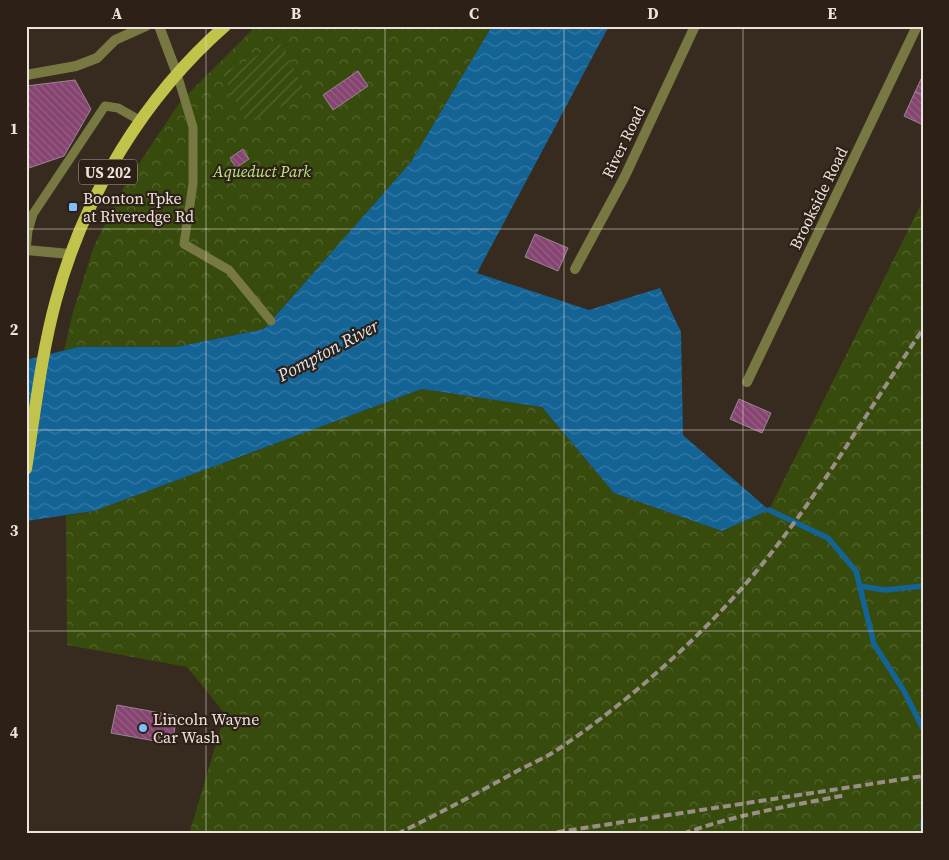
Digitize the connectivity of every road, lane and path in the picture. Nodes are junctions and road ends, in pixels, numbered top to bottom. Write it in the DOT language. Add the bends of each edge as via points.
graph roads {
  1 [pos="146,26"];
  2 [pos="159,26"];
  3 [pos="225,26"];
  4 [pos="695,26"];
  5 [pos="917,26"];
  6 [pos="177,74"];
  7 [pos="26,75"];
  8 [pos="141,121"];
  9 [pos="26,250"];
  10 [pos="70,254"];
  11 [pos="576,269"];
  12 [pos="271,321"];
  13 [pos="747,382"];
  14 [pos="26,469"];
  1 -- 7 [label="street" via="116,40 97,58 76,66"];
  2 -- 6 [label="street"];
  3 -- 6 [label="main road, US 202"];
  4 -- 11 [label="street, River Road"];
  5 -- 13 [label="street, Brookside Road"];
  6 -- 8 [label="main road, US 202"];
  6 -- 12 [label="lane" via="193,126 194,184 184,244 228,270"];
  8 -- 9 [label="lane" via="118,108 105,106 33,214"];
  8 -- 10 [label="main road, US 202" via="100,186"];
  9 -- 10 [label="street"];
  10 -- 14 [label="main road, US 202" via="45,349"];
}
